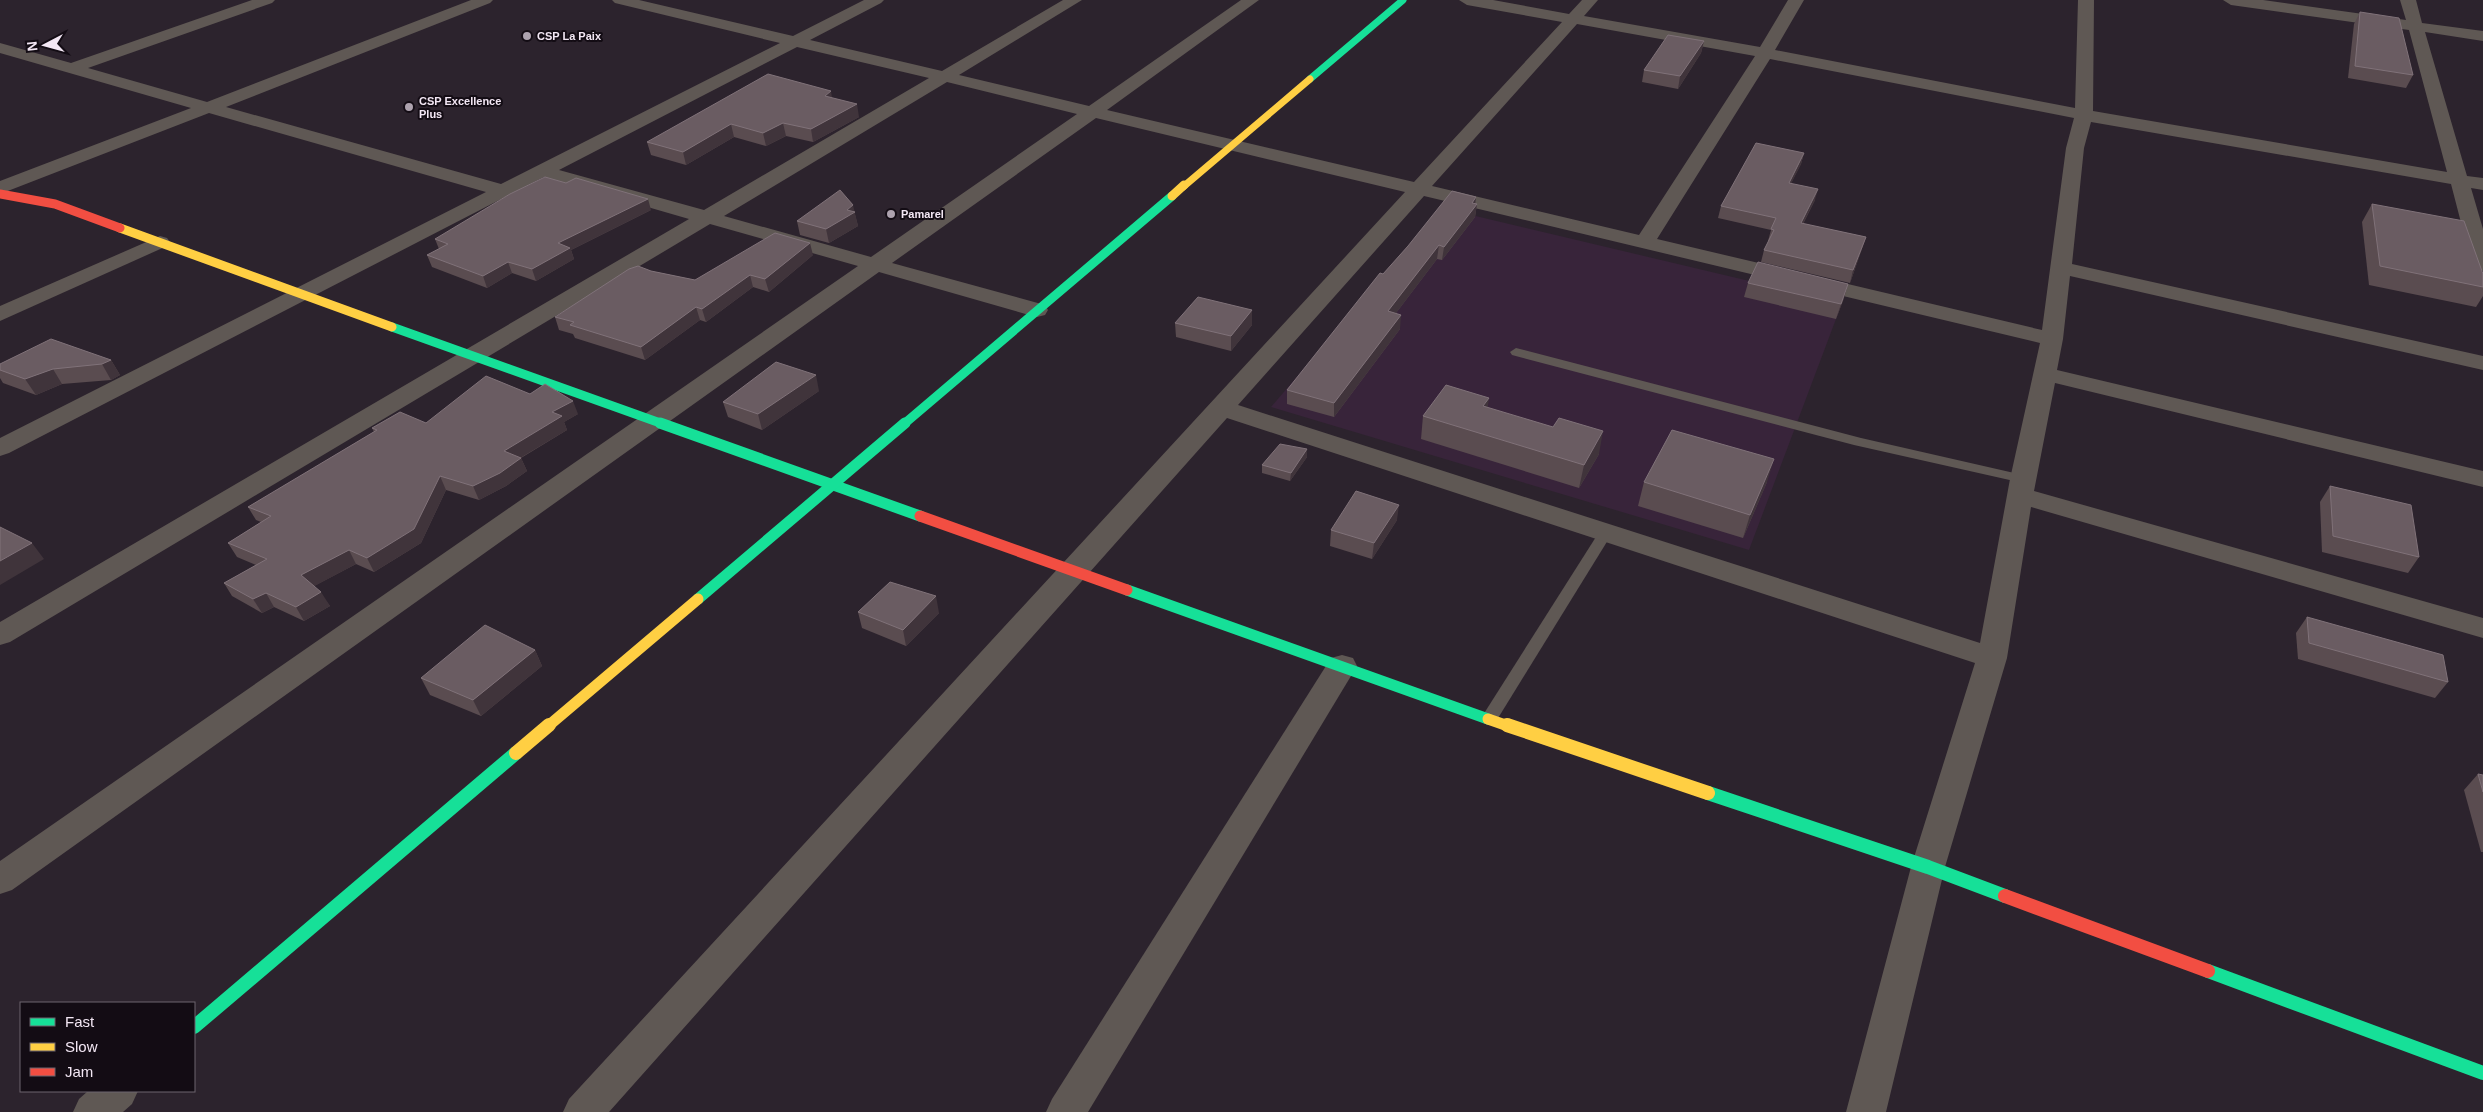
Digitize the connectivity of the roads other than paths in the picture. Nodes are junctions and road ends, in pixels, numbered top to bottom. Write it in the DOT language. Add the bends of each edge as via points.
graph roads {
  1 [pos="266,0"];
  2 [pos="485,0"];
  3 [pos="620,0"];
  4 [pos="696,0"];
  5 [pos="876,0"];
  6 [pos="1074,0"];
  7 [pos="1251,0"];
  8 [pos="1403,0"];
  9 [pos="1467,0"];
  10 [pos="1796,0"];
  11 [pos="2086,0"];
  12 [pos="2231,0"];
  13 [pos="2408,0"];
  14 [pos="1581,9"];
  15 [pos="670,12"];
  16 [pos="2416,26"];
  17 [pos="2483,36"];
  18 [pos="795,41"];
  19 [pos="0,48"];
  20 [pos="1766,53"];
  21 [pos="69,69"];
  22 [pos="944,77"];
  23 [pos="208,108"];
  24 [pos="1092,112"];
  25 [pos="2084,115"];
  26 [pos="1233,145"];
  27 [pos="542,171"];
  28 [pos="2459,179"];
  29 [pos="2483,184"];
  30 [pos="0,188"];
  31 [pos="1419,189"];
  32 [pos="503,191"];
  33 [pos="0,194"];
  34 [pos="707,217"];
  35 [pos="160,242"];
  36 [pos="1646,242"];
  37 [pos="875,265"];
  38 [pos="2483,265"];
  39 [pos="2061,268"];
  40 [pos="302,294"];
  41 [pos="1038,310"];
  42 [pos="0,314"];
  43 [pos="2052,339"];
  44 [pos="1516,352"];
  45 [pos="473,355"];
  46 [pos="2483,362"];
  47 [pos="2045,374"];
  48 [pos="1221,408"];
  49 [pos="654,420"];
  50 [pos="0,448"];
  51 [pos="2483,479"];
  52 [pos="833,484"];
  53 [pos="2022,488"];
  54 [pos="1606,532"];
  55 [pos="1074,570"];
  56 [pos="2483,628"];
  57 [pos="0,636"];
  58 [pos="1992,658"];
  59 [pos="1342,666"];
  60 [pos="1489,719"];
  61 [pos="1928,867"];
  62 [pos="0,880"];
  63 [pos="195,1025"];
  64 [pos="2483,1074"];
  65 [pos="117,1092"];
  66 [pos="93,1112"];
  67 [pos="583,1112"];
  68 [pos="1066,1112"];
  69 [pos="1866,1112"];
  1 -- 21 [label="street"];
  2 -- 23 [label="street"];
  3 -- 15 [label="street"];
  4 -- 15 [label="street"];
  5 -- 18 [label="street"];
  6 -- 22 [label="street"];
  7 -- 24 [label="street"];
  8 -- 26 [label="street"];
  9 -- 14 [label="street"];
  10 -- 20 [label="street"];
  11 -- 25 [label="street"];
  12 -- 16 [label="street"];
  13 -- 16 [label="street"];
  14 -- 20 [label="street"];
  14 -- 31 [label="street"];
  15 -- 18 [label="street"];
  16 -- 17 [label="street"];
  16 -- 28 [label="street"];
  18 -- 22 [label="street"];
  18 -- 27 [label="street"];
  19 -- 21 [label="street"];
  20 -- 25 [label="street"];
  20 -- 36 [label="street"];
  21 -- 23 [label="street"];
  22 -- 24 [label="street"];
  22 -- 34 [label="street"];
  23 -- 30 [label="street"];
  23 -- 32 [label="street"];
  24 -- 26 [label="street"];
  24 -- 37 [label="street"];
  25 -- 28 [label="street"];
  25 -- 39 [label="street" via="2075,148"];
  26 -- 31 [label="street"];
  26 -- 41 [label="street"];
  27 -- 32 [label="street"];
  27 -- 34 [label="street"];
  28 -- 29 [label="street"];
  28 -- 38 [label="street"];
  31 -- 36 [label="street"];
  31 -- 48 [label="street"];
  32 -- 40 [label="street"];
  33 -- 35 [label="street" via="55,204"];
  34 -- 37 [label="street"];
  34 -- 45 [label="street"];
  35 -- 40 [label="street"];
  35 -- 42 [label="street"];
  36 -- 43 [label="street"];
  37 -- 41 [label="street"];
  37 -- 49 [label="street"];
  39 -- 43 [label="street"];
  39 -- 46 [label="street"];
  40 -- 45 [label="street"];
  40 -- 50 [label="street"];
  41 -- 52 [label="street"];
  43 -- 47 [label="street"];
  44 -- 53 [label="lane"];
  45 -- 49 [label="street"];
  45 -- 57 [label="street"];
  47 -- 51 [label="street"];
  47 -- 53 [label="street"];
  48 -- 54 [label="street"];
  48 -- 55 [label="street"];
  49 -- 52 [label="street"];
  49 -- 62 [label="street"];
  52 -- 55 [label="street"];
  52 -- 63 [label="street"];
  53 -- 56 [label="street"];
  53 -- 58 [label="street"];
  54 -- 58 [label="street"];
  54 -- 60 [label="lane"];
  55 -- 59 [label="street"];
  55 -- 67 [label="street"];
  58 -- 61 [label="street"];
  59 -- 60 [label="street"];
  59 -- 68 [label="street"];
  60 -- 61 [label="street"];
  61 -- 64 [label="street"];
  61 -- 69 [label="street"];
  65 -- 66 [label="street"];
}
